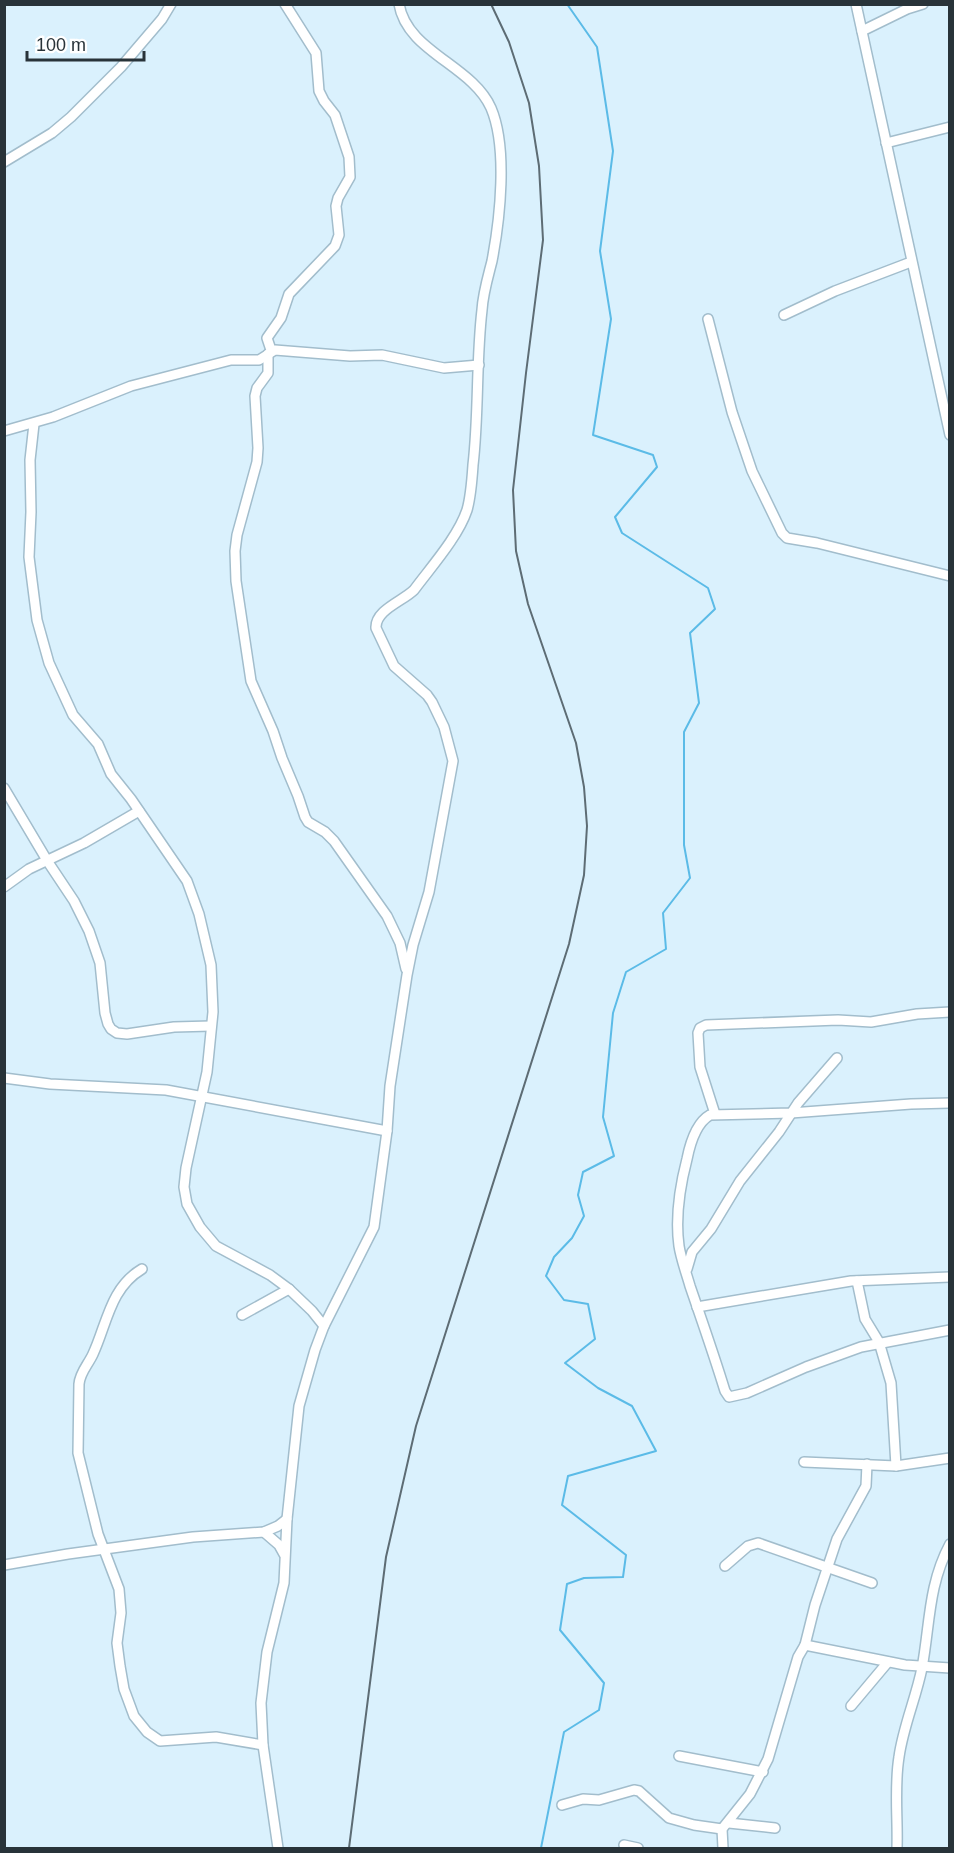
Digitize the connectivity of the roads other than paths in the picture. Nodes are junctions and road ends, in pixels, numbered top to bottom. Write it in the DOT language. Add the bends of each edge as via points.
graph roads {
  1 [pos="171,4"];
  2 [pos="285,4"];
  3 [pos="399,4"];
  4 [pos="856,4"];
  5 [pos="922,4"];
  6 [pos="862,30"];
  7 [pos="950,126"];
  8 [pos="886,143"];
  9 [pos="4,162"];
  10 [pos="911,262"];
  11 [pos="784,315"];
  12 [pos="708,319"];
  13 [pos="270,352"];
  14 [pos="479,365"];
  15 [pos="34,424"];
  16 [pos="4,431"];
  17 [pos="950,435"];
  18 [pos="950,576"];
  19 [pos="4,788"];
  20 [pos="139,811"];
  21 [pos="48,862"];
  22 [pos="4,887"];
  23 [pos="407,975"];
  24 [pos="950,1012"];
  25 [pos="211,1026"];
  26 [pos="837,1058"];
  27 [pos="4,1078"];
  28 [pos="201,1096"];
  29 [pos="950,1103"];
  30 [pos="791,1113"];
  31 [pos="715,1114"];
  32 [pos="387,1131"];
  33 [pos="142,1269"];
  34 [pos="686,1273"];
  35 [pos="950,1277"];
  36 [pos="857,1281"];
  37 [pos="289,1289"];
  38 [pos="697,1307"];
  39 [pos="242,1315"];
  40 [pos="324,1326"];
  41 [pos="950,1330"];
  42 [pos="879,1342"];
  43 [pos="950,1458"];
  44 [pos="804,1462"];
  45 [pos="867,1464"];
  46 [pos="896,1466"];
  47 [pos="287,1519"];
  48 [pos="264,1532"];
  49 [pos="950,1544"];
  50 [pos="103,1550"];
  51 [pos="285,1555"];
  52 [pos="4,1565"];
  53 [pos="725,1566"];
  54 [pos="827,1566"];
  55 [pos="872,1583"];
  56 [pos="806,1645"];
  57 [pos="888,1662"];
  58 [pos="922,1666"];
  59 [pos="950,1668"];
  60 [pos="851,1706"];
  61 [pos="263,1745"];
  62 [pos="679,1756"];
  63 [pos="763,1772"];
  64 [pos="562,1805"];
  65 [pos="725,1826"];
  66 [pos="775,1828"];
  67 [pos="624,1845"];
  68 [pos="278,1848"];
  69 [pos="638,1848"];
  70 [pos="723,1848"];
  71 [pos="897,1848"];
  1 -- 9 [label="street" via="121,68 71,117"];
  2 -- 13 [label="street" via="317,56 319,91 339,124 351,177 336,206 339,235 335,246 286,297 281,318 267,338"];
  3 -- 14 [label="street" via="401,17 410,29 481,91 496,123 499,209 482,310"];
  4 -- 6 [label="street"];
  5 -- 6 [label="street"];
  6 -- 8 [label="street"];
  7 -- 8 [label="street"];
  8 -- 10 [label="street"];
  10 -- 11 [label="street"];
  10 -- 17 [label="street"];
  12 -- 18 [label="street" via="748,460 782,533 787,538"];
  13 -- 14 [label="street" via="382,356 444,368"];
  13 -- 15 [label="street" via="259,360 231,360 131,386"];
  13 -- 23 [label="street" via="268,374 255,396 257,462 235,550 251,681 305,817 334,841 387,916 402,950"];
  14 -- 23 [label="street" via="475,448 463,521 414,590 375,623 394,666 432,702 453,761 429,892"];
  15 -- 16 [label="street"];
  15 -- 20 [label="street" via="29,557 42,640 67,705 98,744 111,774"];
  19 -- 21 [label="street"];
  20 -- 21 [label="street"];
  20 -- 25 [label="street" via="187,881 195,901 211,965"];
  21 -- 22 [label="street"];
  21 -- 25 [label="street" via="89,931 100,963 105,1013 111,1029 127,1034"];
  23 -- 32 [label="street"];
  24 -- 31 [label="street" via="871,1022 706,1025 700,1028 700,1068"];
  25 -- 28 [label="street"];
  26 -- 30 [label="street"];
  27 -- 28 [label="street"];
  28 -- 32 [label="street"];
  28 -- 37 [label="street" via="186,1168 187,1204 216,1246"];
  29 -- 30 [label="street"];
  30 -- 31 [label="street"];
  30 -- 34 [label="street" via="692,1252"];
  31 -- 34 [label="street" via="706,1118 697,1131 683,1173 678,1232"];
  32 -- 40 [label="street" via="374,1227"];
  33 -- 50 [label="street" via="119,1290 79,1379 78,1453"];
  34 -- 38 [label="street"];
  35 -- 36 [label="street"];
  36 -- 38 [label="street"];
  36 -- 42 [label="street" via="865,1319"];
  37 -- 39 [label="street"];
  37 -- 40 [label="street"];
  38 -- 42 [label="street" via="729,1397"];
  40 -- 47 [label="street" via="299,1406"];
  41 -- 42 [label="street"];
  42 -- 46 [label="street" via="893,1394"];
  43 -- 46 [label="street"];
  44 -- 45 [label="street"];
  45 -- 46 [label="street"];
  45 -- 54 [label="street" via="863,1493"];
  47 -- 48 [label="street"];
  47 -- 51 [label="street"];
  48 -- 50 [label="street"];
  48 -- 51 [label="street"];
  49 -- 58 [label="street" via="936,1572"];
  50 -- 52 [label="street"];
  50 -- 61 [label="street" via="120,1597 117,1643 124,1689 134,1716 147,1732 160,1741 216,1737"];
  51 -- 61 [label="street" via="282,1596 262,1684"];
  53 -- 54 [label="street" via="748,1546 758,1543"];
  54 -- 55 [label="street"];
  54 -- 56 [label="street"];
  56 -- 57 [label="street"];
  56 -- 63 [label="street" via="798,1657"];
  57 -- 58 [label="street"];
  57 -- 60 [label="street"];
  58 -- 59 [label="street"];
  58 -- 71 [label="street" via="899,1755"];
  61 -- 68 [label="street"];
  62 -- 63 [label="street"];
  63 -- 65 [label="street"];
  64 -- 65 [label="street" via="634,1790 669,1818 694,1825"];
  65 -- 66 [label="street"];
  65 -- 70 [label="street"];
  67 -- 69 [label="street"];
}
